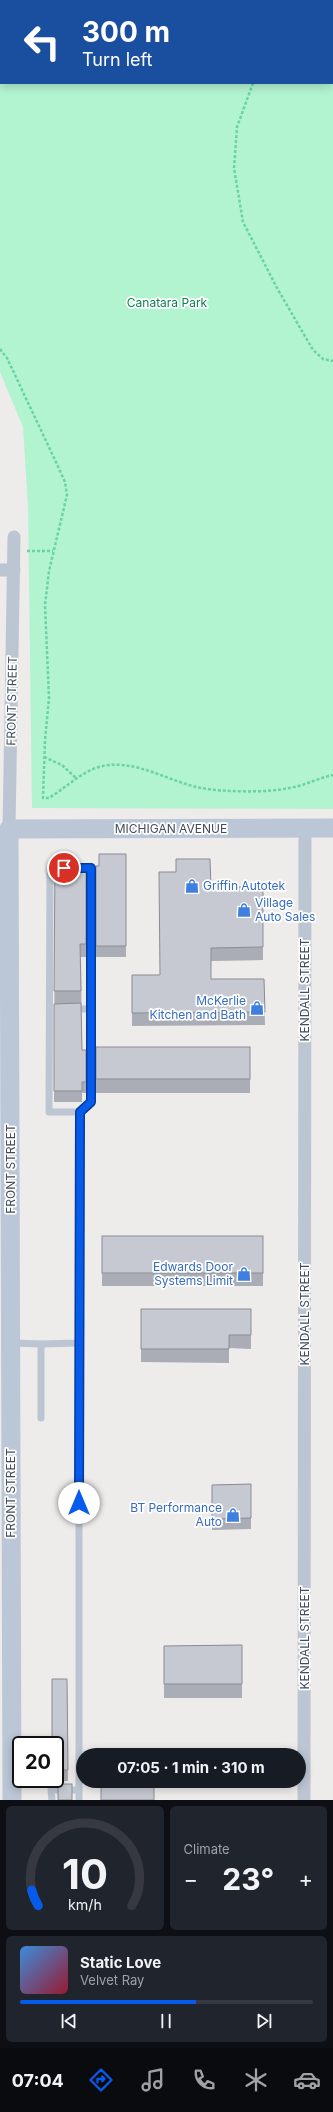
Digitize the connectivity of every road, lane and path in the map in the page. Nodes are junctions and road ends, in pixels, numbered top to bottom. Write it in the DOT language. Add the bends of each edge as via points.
graph roads {
  1 [pos="253,84"];
  2 [pos="0,349"];
  3 [pos="333,361"];
  4 [pos="14,537"];
  5 [pos="27,551"];
  6 [pos="53,551"];
  7 [pos="0,570"];
  8 [pos="14,570"];
  9 [pos="44,757"];
  10 [pos="333,775"];
  11 [pos="77,779"];
  12 [pos="305,828"];
  13 [pos="333,828"];
  14 [pos="9,829"];
  15 [pos="91,1009"];
  16 [pos="56,1010"];
  17 [pos="6,1086"];
  18 [pos="80,1112"];
  19 [pos="6,1343"];
  20 [pos="41,1344"];
  21 [pos="79,1344"];
  22 [pos="41,1418"];
  23 [pos="6,1548"];
  24 [pos="6,1750"];
  25 [pos="79,1790"];
  26 [pos="12,1800"];
  27 [pos="52,1800"];
  28 [pos="79,1800"];
  29 [pos="304,1800"];
  1 -- 3 [label="path" via="237,127 234,168 243,222 313,350 323,359"];
  2 -- 6 [label="path" via="7,358 65,482 66,506"];
  4 -- 8 [label="street, FRONT STREET"];
  5 -- 6 [label="path"];
  6 -- 9 [label="path" via="45,605 49,698"];
  7 -- 8 [label="street"];
  8 -- 14 [label="street, FRONT STREET"];
  9 -- 11 [label="path" via="62,765"];
  9 -- 11 [label="path" via="43,798 49,798"];
  10 -- 11 [label="path" via="289,788 202,788 122,764 102,766"];
  12 -- 13 [label="main road, MICHIGAN AVENUE"];
  12 -- 14 [label="main road, MICHIGAN AVENUE"];
  12 -- 29 [label="street, KENDALL STREET"];
  14 -- 17 [label="main road, FRONT STREET"];
  15 -- 16 [label="lane"];
  15 -- 16 [label="lane" via="91,868 50,868"];
  15 -- 18 [label="lane" via="91,1102"];
  16 -- 18 [label="lane" via="49,1112"];
  17 -- 19 [label="main road, FRONT STREET"];
  18 -- 21 [label="lane"];
  19 -- 20 [label="lane"];
  19 -- 23 [label="main road, FRONT STREET"];
  20 -- 21 [label="lane"];
  20 -- 22 [label="lane"];
  21 -- 25 [label="lane"];
  23 -- 24 [label="main road, FRONT STREET"];
  24 -- 26 [label="main road, FRONT STREET"];
  25 -- 27 [label="lane" via="51,1790"];
  25 -- 28 [label="lane"];
}
